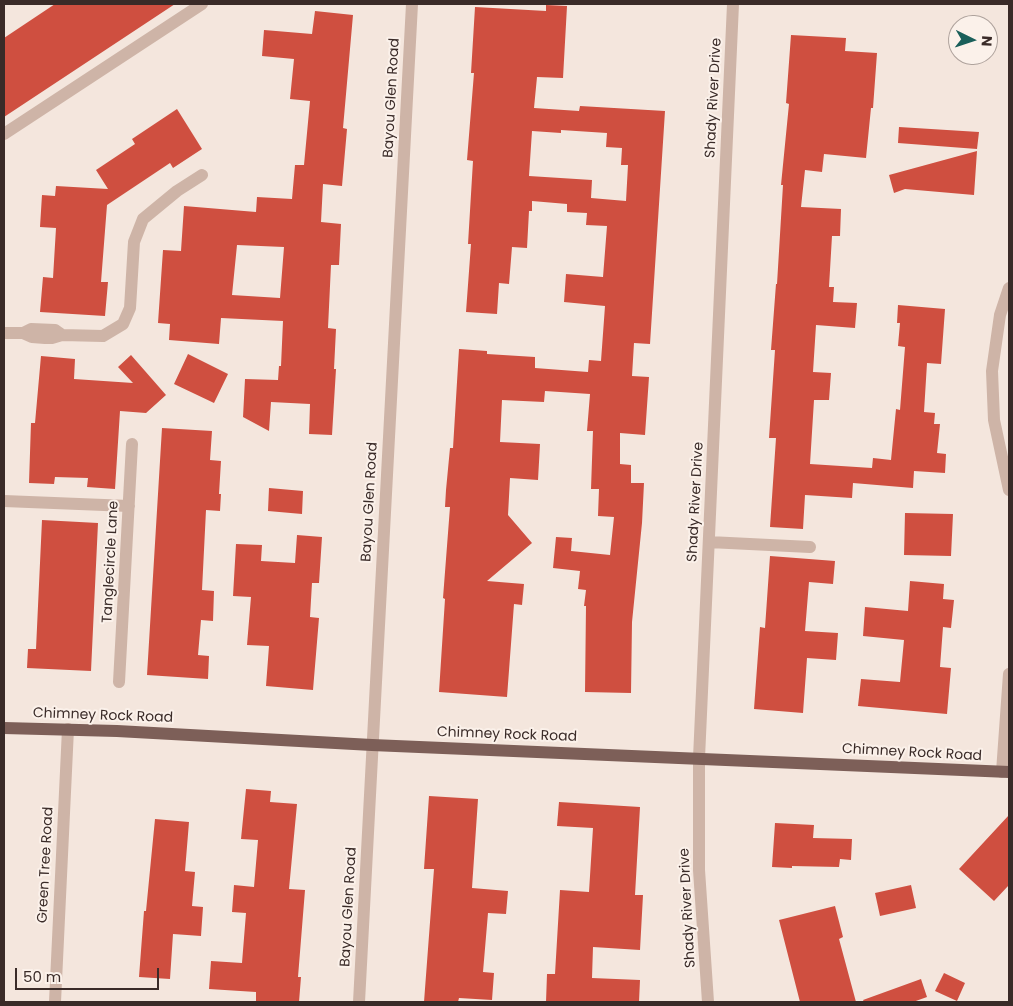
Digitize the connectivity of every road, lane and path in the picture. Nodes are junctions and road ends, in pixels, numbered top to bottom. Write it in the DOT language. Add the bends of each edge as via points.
graph roads {
  1 [pos="202,4"];
  2 [pos="412,4"];
  3 [pos="733,4"];
  4 [pos="4,134"];
  5 [pos="202,175"];
  6 [pos="1009,288"];
  7 [pos="1005,316"];
  8 [pos="4,333"];
  9 [pos="132,444"];
  10 [pos="1009,490"];
  11 [pos="4,501"];
  12 [pos="129,506"];
  13 [pos="709,542"];
  14 [pos="810,547"];
  15 [pos="1009,674"];
  16 [pos="119,682"];
  17 [pos="4,728"];
  18 [pos="68,729"];
  19 [pos="372,745"];
  20 [pos="699,758"];
  21 [pos="1006,772"];
  22 [pos="55,1002"];
  23 [pos="359,1002"];
  24 [pos="708,1002"];
  1 -- 4 [label="street"];
  2 -- 19 [label="street, Bayou Glen Road"];
  3 -- 13 [label="street, Shady River Drive"];
  5 -- 8 [label="street" via="143,219 134,242 130,308 123,324 103,336 45,338"];
  6 -- 7 [label="street"];
  7 -- 10 [label="street" via="992,381 994,420"];
  9 -- 12 [label="street, Tanglecircle Lane"];
  11 -- 12 [label="street"];
  12 -- 16 [label="street, Tanglecircle Lane"];
  13 -- 14 [label="street"];
  13 -- 20 [label="street, Shady River Drive"];
  15 -- 21 [label="street"];
  17 -- 18 [label="main road, Chimney Rock Road"];
  18 -- 19 [label="main road, Chimney Rock Road"];
  18 -- 22 [label="street, Green Tree Road"];
  19 -- 20 [label="main road, Chimney Rock Road"];
  19 -- 23 [label="street, Bayou Glen Road"];
  20 -- 21 [label="main road, Chimney Rock Road"];
  20 -- 24 [label="street, Shady River Drive" via="699,870"];
}
